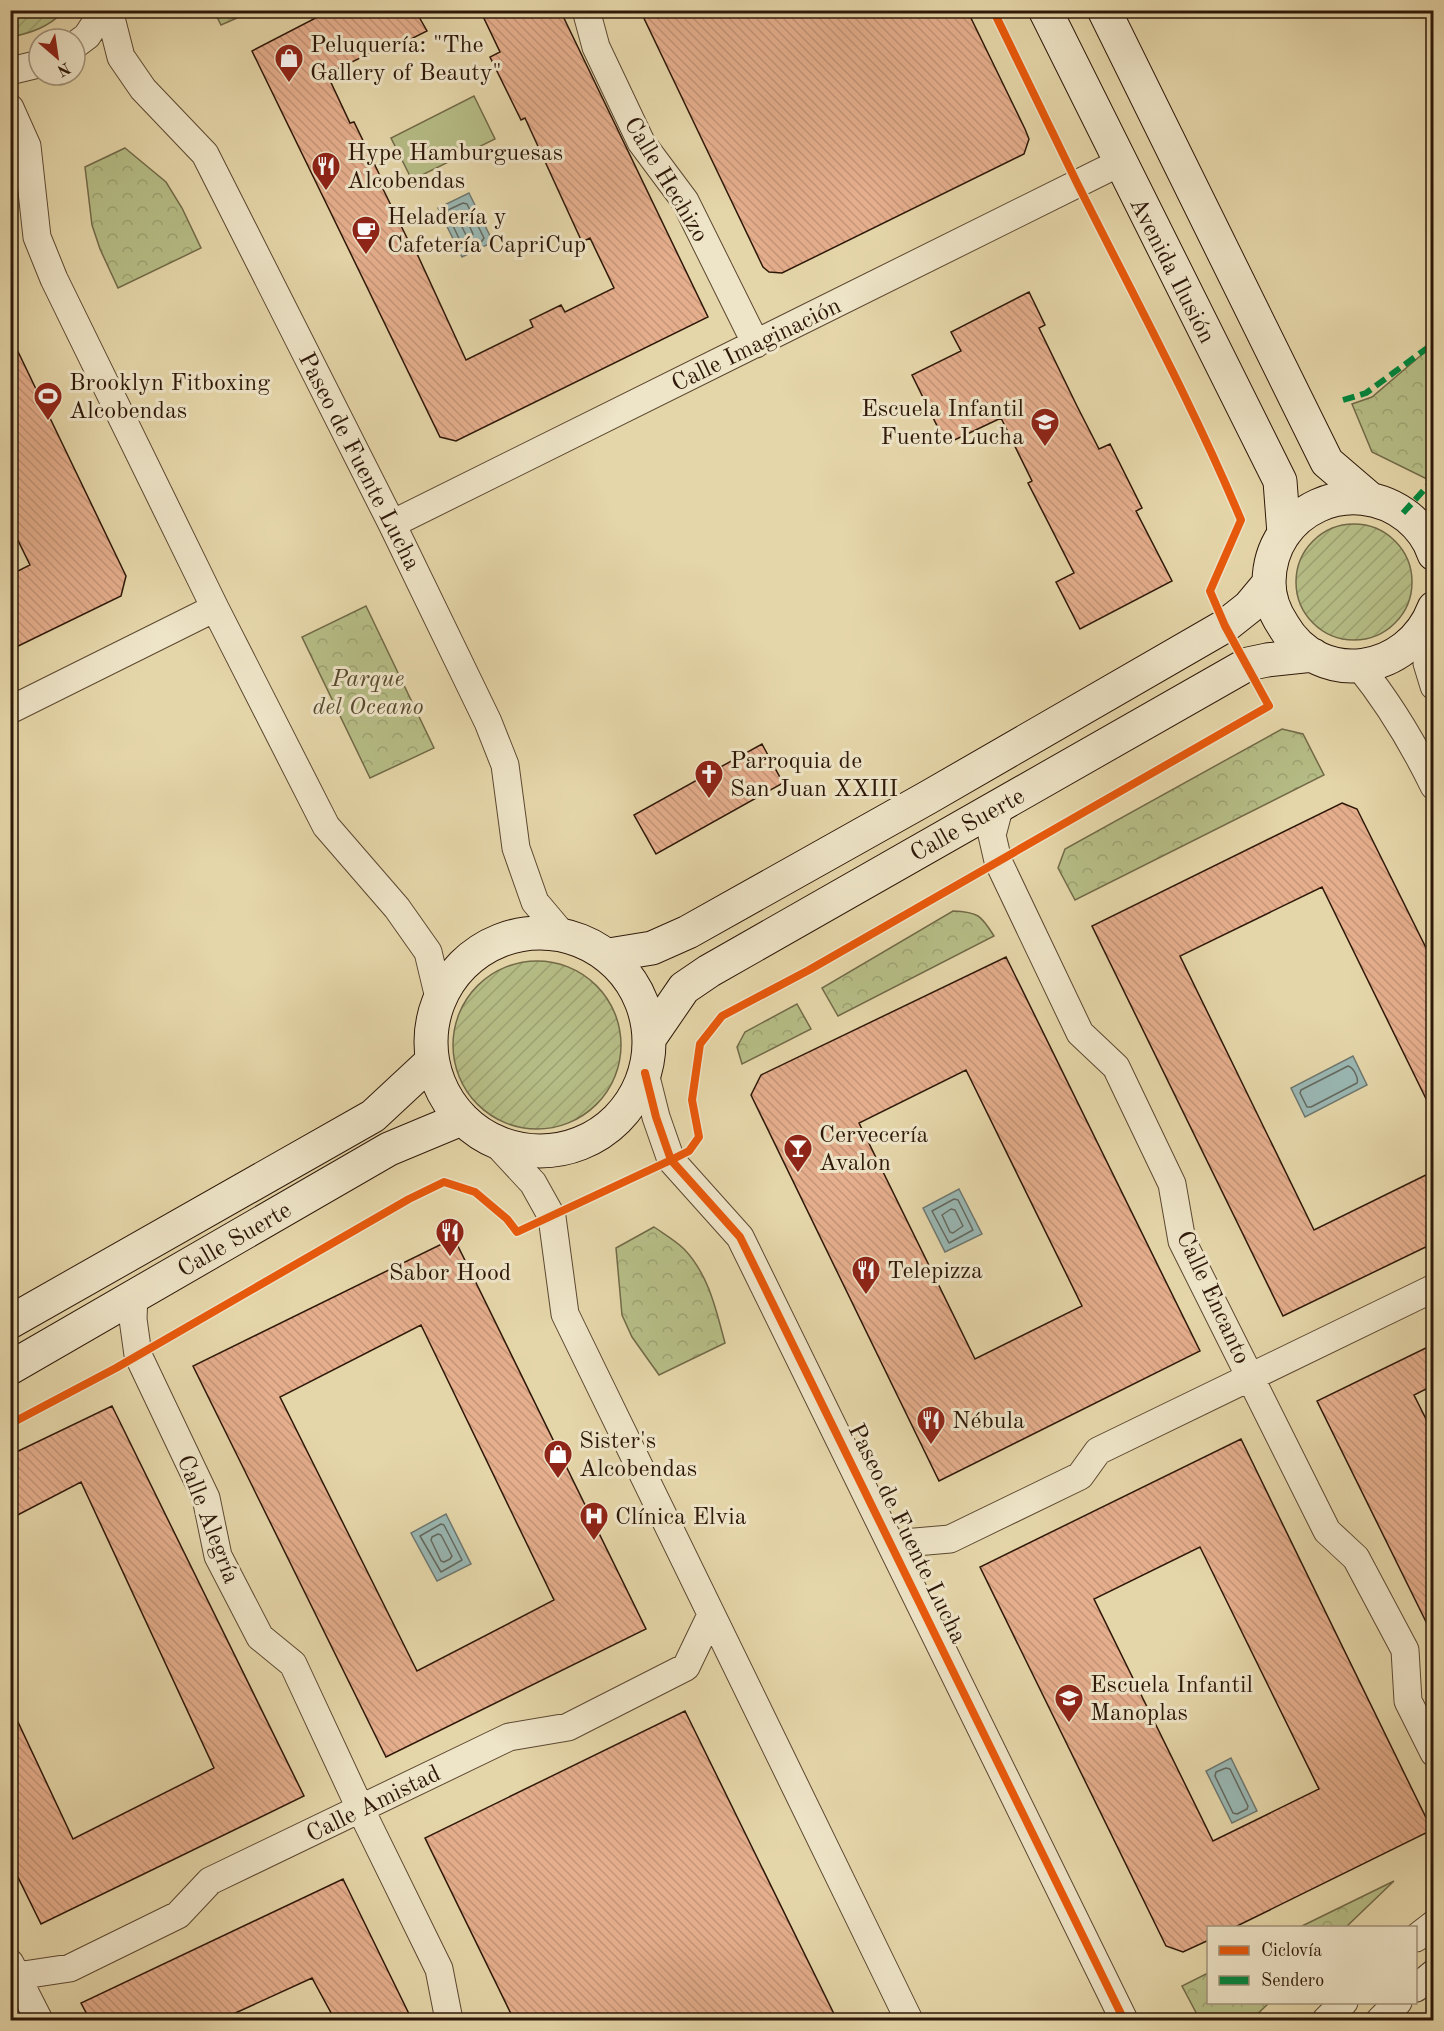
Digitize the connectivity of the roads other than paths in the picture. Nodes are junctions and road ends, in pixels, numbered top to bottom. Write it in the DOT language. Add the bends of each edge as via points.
graph roads {
  1 [pos="104,10"];
  2 [pos="109,10"];
  3 [pos="586,10"];
  4 [pos="1045,10"];
  5 [pos="1104,10"];
  6 [pos="87,36"];
  7 [pos="27,67"];
  8 [pos="10,71"];
  9 [pos="10,108"];
  10 [pos="1119,163"];
  11 [pos="756,344"];
  12 [pos="1369,498"];
  13 [pos="392,524"];
  14 [pos="1284,534"];
  15 [pos="1434,554"];
  16 [pos="1269,583"];
  17 [pos="215,608"];
  18 [pos="1431,615"];
  19 [pos="1312,655"];
  20 [pos="1359,666"];
  21 [pos="1434,686"];
  22 [pos="10,710"];
  23 [pos="1434,786"];
  24 [pos="1000,805"];
  25 [pos="562,934"];
  26 [pos="609,956"];
  27 [pos="439,998"];
  28 [pos="649,1039"];
  29 [pos="431,1062"];
  30 [pos="645,1073"];
  31 [pos="461,1119"];
  32 [pos="495,1142"];
  33 [pos="1434,1288"];
  34 [pos="134,1296"];
  35 [pos="10,1322"];
  36 [pos="10,1368"];
  37 [pos="1251,1376"];
  38 [pos="892,1544"];
  39 [pos="711,1615"];
  40 [pos="1434,1753"];
  41 [pos="360,1808"];
  42 [pos="1434,1924"];
  43 [pos="1417,1937"];
  44 [pos="14,1969"];
  45 [pos="1434,1973"];
  46 [pos="1417,1987"];
  47 [pos="1342,2004"];
  48 [pos="1396,2004"];
  49 [pos="39,2020"];
  50 [pos="449,2020"];
  51 [pos="909,2020"];
  52 [pos="1124,2020"];
  53 [pos="1326,2020"];
  54 [pos="1380,2020"];
  1 -- 6 [label="street"];
  2 -- 13 [label="street, Paseo de Fuente Lucha" via="120,57 143,89 205,153"];
  3 -- 11 [label="street, Calle Hechizo" via="596,47 641,142 684,201"];
  4 -- 10 [label="main road, Avenida Ilusión"];
  5 -- 12 [label="main road" via="1327,462"];
  7 -- 8 [label="street"];
  9 -- 17 [label="street" via="27,146 37,237 54,279"];
  10 -- 11 [label="street, Calle Imaginación"];
  10 -- 14 [label="main road, Avenida Ilusión" via="1280,481"];
  11 -- 13 [label="street, Calle Imaginación"];
  12 -- 14 [label="main road" via="1345,497 1321,503 1300,516"];
  12 -- 15 [label="main road" via="1395,507 1416,523"];
  13 -- 25 [label="street, Paseo de Fuente Lucha" via="505,765 516,848 535,903"];
  14 -- 16 [label="main road" via="1272,558"];
  16 -- 19 [label="main road" via="1275,612 1290,637"];
  16 -- 26 [label="main road, Calle Suerte" via="1250,608 1225,626 927,798 688,932 652,948"];
  17 -- 22 [label="street"];
  17 -- 27 [label="street" via="326,826 397,908 428,952"];
  18 -- 20 [label="main road" via="1418,637 1399,653"];
  18 -- 21 [label="street" via="1427,663"];
  19 -- 20 [label="main road" via="1343,666"];
  19 -- 24 [label="main road, Calle Suerte" via="1248,664"];
  20 -- 23 [label="street" via="1415,748"];
  24 -- 28 [label="main road, Calle Suerte" via="709,971 684,988"];
  24 -- 37 [label="street, Calle Encanto" via="992,835 998,861 1080,1033 1116,1067 1172,1184 1182,1241"];
  25 -- 26 [label="main road"];
  25 -- 27 [label="main road" via="513,935 469,958"];
  26 -- 28 [label="main road" via="636,988 646,1013"];
  27 -- 29 [label="main road" via="430,1029"];
  28 -- 30 [label="main road"];
  29 -- 31 [label="main road" via="442,1093"];
  29 -- 35 [label="main road, Calle Suerte" via="373,1116"];
  30 -- 32 [label="main road" via="622,1113 585,1142 540,1152"];
  30 -- 38 [label="street, Paseo de Fuente Lucha" via="670,1160 740,1237"];
  31 -- 32 [label="main road"];
  31 -- 34 [label="main road, Calle Suerte" via="389,1149"];
  32 -- 39 [label="street" via="533,1183 552,1217 565,1314"];
  33 -- 37 [label="street"];
  34 -- 36 [label="main road, Calle Suerte"];
  34 -- 41 [label="street, Calle Alegría" via="138,1355 207,1498 218,1556 260,1637 293,1664"];
  37 -- 38 [label="street" via="1098,1451 1080,1476 950,1539"];
  37 -- 40 [label="street, Calle Encanto" via="1327,1531 1356,1558 1405,1650 1408,1701"];
  38 -- 52 [label="street, Paseo de Fuente Lucha"];
  39 -- 41 [label="street, Calle Amistad" via="686,1667 568,1727 510,1737"];
  39 -- 51 [label="street"];
  41 -- 44 [label="street, Calle Amistad" via="210,1881 178,1915 80,1964 70,1968"];
  41 -- 50 [label="street, Calle Alegría" via="440,1969"];
  42 -- 43 [label="street"];
  44 -- 49 [label="street"];
  45 -- 46 [label="street"];
  47 -- 53 [label="street"];
  48 -- 54 [label="street"];
}
